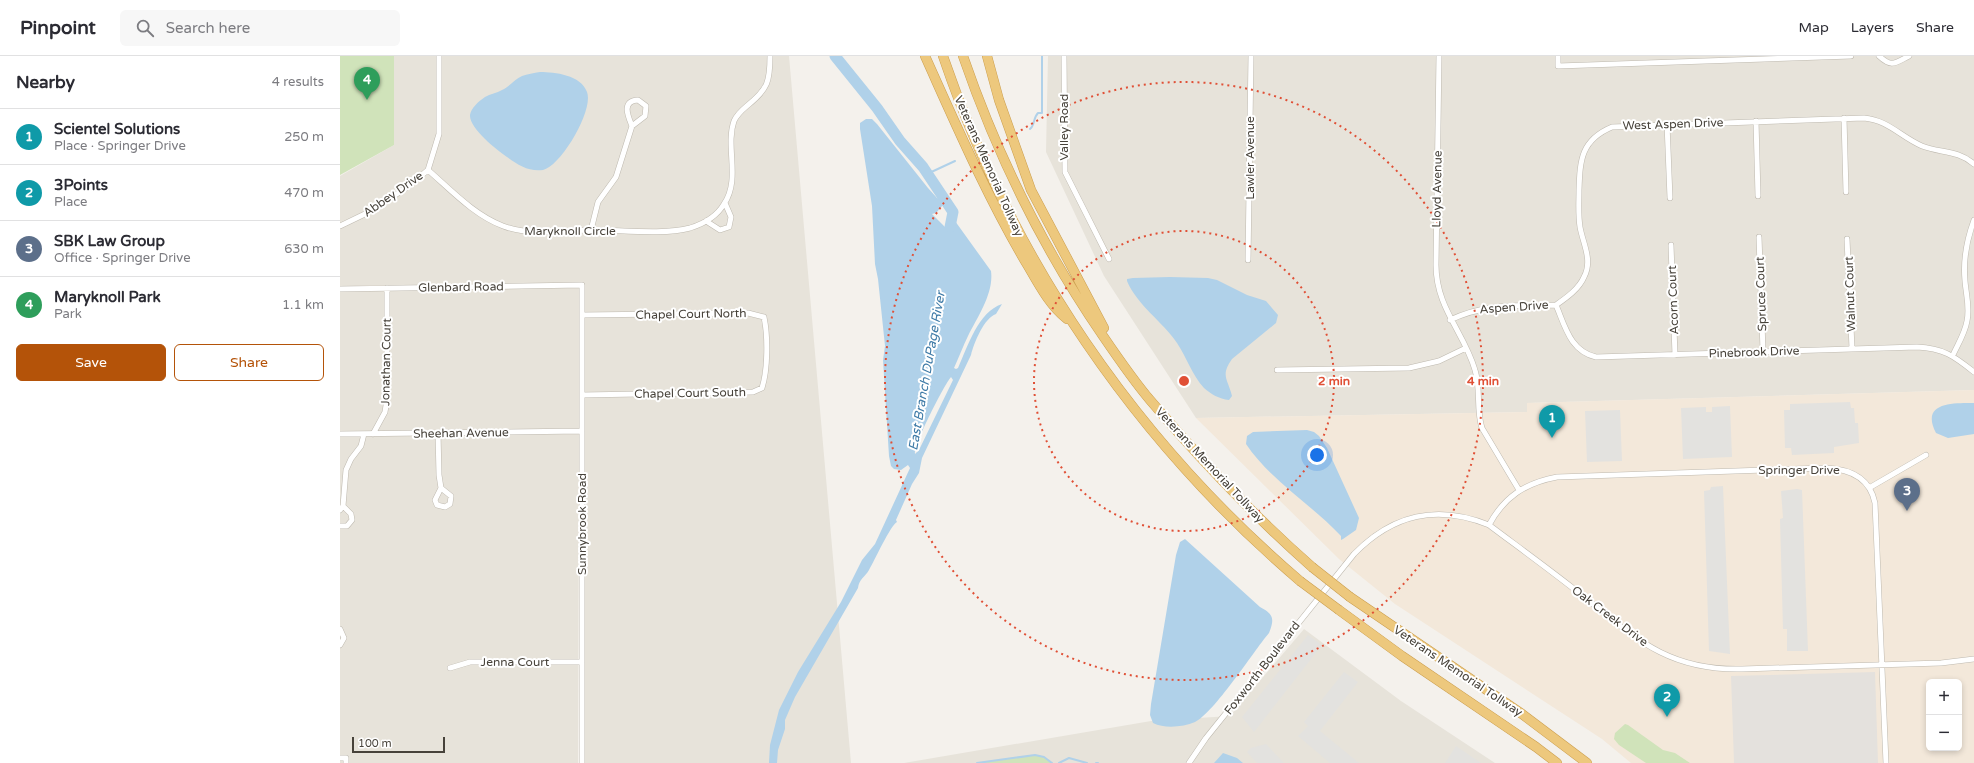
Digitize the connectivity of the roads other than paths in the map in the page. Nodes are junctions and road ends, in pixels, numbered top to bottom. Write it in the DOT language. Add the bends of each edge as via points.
graph roads {
  1 [pos="439,56"];
  2 [pos="770,56"];
  3 [pos="925,56"];
  4 [pos="943,56"];
  5 [pos="963,56"];
  6 [pos="988,56"];
  7 [pos="1064,56"];
  8 [pos="1251,56"];
  9 [pos="1439,56"];
  10 [pos="1558,56"];
  11 [pos="1851,56"];
  12 [pos="1879,56"];
  13 [pos="1909,56"];
  14 [pos="1727,58"];
  15 [pos="1844,118"];
  16 [pos="1756,121"];
  17 [pos="1667,124"];
  18 [pos="632,126"];
  19 [pos="1974,164"];
  20 [pos="428,170"];
  21 [pos="1846,192"];
  22 [pos="1758,196"];
  23 [pos="1670,198"];
  24 [pos="725,203"];
  25 [pos="1974,220"];
  26 [pos="706,221"];
  27 [pos="340,226"];
  28 [pos="592,230"];
  29 [pos="1759,237"];
  30 [pos="1847,239"];
  31 [pos="1671,245"];
  32 [pos="1109,258"];
  33 [pos="1248,260"];
  34 [pos="582,285"];
  35 [pos="387,288"];
  36 [pos="340,289"];
  37 [pos="1556,304"];
  38 [pos="582,315"];
  39 [pos="1450,320"];
  40 [pos="1072,323"];
  41 [pos="1466,348"];
  42 [pos="1852,348"];
  43 [pos="1763,351"];
  44 [pos="766,352"];
  45 [pos="1114,352"];
  46 [pos="1675,355"];
  47 [pos="1953,355"];
  48 [pos="1276,370"];
  49 [pos="1974,372"];
  50 [pos="582,395"];
  51 [pos="582,431"];
  52 [pos="438,433"];
  53 [pos="340,434"];
  54 [pos="364,434"];
  55 [pos="374,434"];
  56 [pos="1926,454"];
  57 [pos="441,488"];
  58 [pos="1869,488"];
  59 [pos="1519,490"];
  60 [pos="342,508"];
  61 [pos="1489,525"];
  62 [pos="340,526"];
  63 [pos="1337,574"];
  64 [pos="340,629"];
  65 [pos="340,645"];
  66 [pos="1972,659"];
  67 [pos="582,662"];
  68 [pos="1881,664"];
  69 [pos="450,668"];
  70 [pos="340,758"];
  71 [pos="346,763"];
  72 [pos="582,763"];
  73 [pos="1189,763"];
  74 [pos="1557,763"];
  75 [pos="1587,763"];
  76 [pos="1886,763"];
  1 -- 20 [label="street, Abbey Drive" via="439,134"];
  2 -- 24 [label="street, Maryknoll Circle" via="770,73 766,88 739,113 734,122 732,181"];
  3 -- 40 [label="highway" via="981,178 1017,247 1057,311"];
  4 -- 40 [label="highway, Veterans Memorial Tollway" via="967,123 994,184 1023,242"];
  5 -- 45 [label="highway, Veterans Memorial Tollway" via="1001,156 1024,203 1069,285"];
  6 -- 45 [label="highway" via="999,100 1030,190 1108,336"];
  7 -- 32 [label="street, Valley Road" via="1065,172"];
  8 -- 33 [label="street, Lawler Avenue"];
  9 -- 39 [label="street, Lloyd Avenue" via="1436,273 1440,296"];
  10 -- 14 [label="street" via="1558,66"];
  11 -- 14 [label="street"];
  12 -- 13 [label="street" via="1886,63 1896,64"];
  15 -- 16 [label="street, West Aspen Drive"];
  15 -- 19 [label="street" via="1879,120 1921,145 1954,152"];
  15 -- 21 [label="street"];
  16 -- 17 [label="street, West Aspen Drive"];
  16 -- 22 [label="street"];
  17 -- 23 [label="street"];
  17 -- 37 [label="street, West Aspen Drive" via="1612,127 1593,138 1583,152 1580,162 1579,213 1587,252 1587,269 1584,279"];
  18 -- 18 [label="street" via="647,112 646,106 638,100 627,107"];
  18 -- 28 [label="street" via="616,177 598,202"];
  20 -- 27 [label="street, Abbey Drive" via="370,212"];
  20 -- 28 [label="street, Maryknoll Circle" via="480,214 504,227 533,232"];
  24 -- 26 [label="street, Maryknoll Circle"];
  24 -- 26 [label="street" via="732,217 729,227 720,230"];
  25 -- 47 [label="street" via="1964,263 1967,321"];
  26 -- 28 [label="street, Maryknoll Circle" via="682,230"];
  29 -- 43 [label="street, Spruce Court"];
  30 -- 42 [label="street, Walnut Court"];
  31 -- 46 [label="street, Acorn Court"];
  34 -- 35 [label="street, Glenbard Road"];
  34 -- 38 [label="street, Sunnybrook Road"];
  35 -- 36 [label="street, Glenbard Road"];
  35 -- 55 [label="street, Jonathan Court" via="387,399 382,420"];
  37 -- 39 [label="street, Aspen Drive" via="1484,307"];
  37 -- 46 [label="street, Pinebrook Drive" via="1567,333 1575,345 1591,356 1606,358"];
  38 -- 44 [label="street, Chapel Court North" via="751,313 764,317"];
  38 -- 50 [label="street, Sunnybrook Road"];
  39 -- 41 [label="street, Lloyd Avenue"];
  40 -- 74 [label="highway, Veterans Memorial Tollway, bridge" via="1128,402 1177,460 1247,533 1300,581 1339,610"];
  41 -- 48 [label="street" via="1439,361 1409,368"];
  41 -- 59 [label="street, Lloyd Avenue" via="1475,370 1482,428"];
  42 -- 43 [label="street, Pinebrook Drive"];
  42 -- 47 [label="street, Pinebrook Drive" via="1927,347"];
  43 -- 46 [label="street, Pinebrook Drive"];
  44 -- 50 [label="street, Chapel Court South" via="766,376 762,388 753,392"];
  45 -- 75 [label="highway, Veterans Memorial Tollway, bridge" via="1189,446 1253,513 1312,566 1350,597 1522,714"];
  47 -- 49 [label="street, Pinebrook Drive"];
  50 -- 51 [label="street, Sunnybrook Road"];
  51 -- 52 [label="street, Sheehan Avenue"];
  51 -- 67 [label="street, Sunnybrook Road"];
  52 -- 55 [label="street, Sheehan Avenue"];
  52 -- 57 [label="street"];
  53 -- 54 [label="street, Sheehan Avenue"];
  54 -- 55 [label="street, Sheehan Avenue"];
  54 -- 60 [label="street" via="361,446 346,470"];
  56 -- 58 [label="street"];
  58 -- 59 [label="street, Springer Drive" via="1854,473 1826,468 1557,477"];
  58 -- 68 [label="street, Springer Drive" via="1876,512"];
  59 -- 61 [label="street, Springer Drive" via="1500,506"];
  60 -- 62 [label="street" via="351,514 352,520 347,526"];
  61 -- 63 [label="street, Oak Creek Drive" via="1467,517 1446,514 1427,514 1404,520 1387,527 1366,542"];
  61 -- 68 [label="street, Oak Creek Drive" via="1632,635 1678,660 1698,667 1722,670"];
  63 -- 73 [label="street, Foxworth Boulevard" via="1206,738"];
  64 -- 65 [label="street" via="344,638"];
  66 -- 68 [label="street, Oak Creek Drive" via="1941,663"];
  67 -- 69 [label="street, Jenna Court" via="470,662"];
  67 -- 72 [label="street, Sunnybrook Road"];
  68 -- 76 [label="street, Springer Drive"];
  70 -- 71 [label="street" via="346,758"];
}
